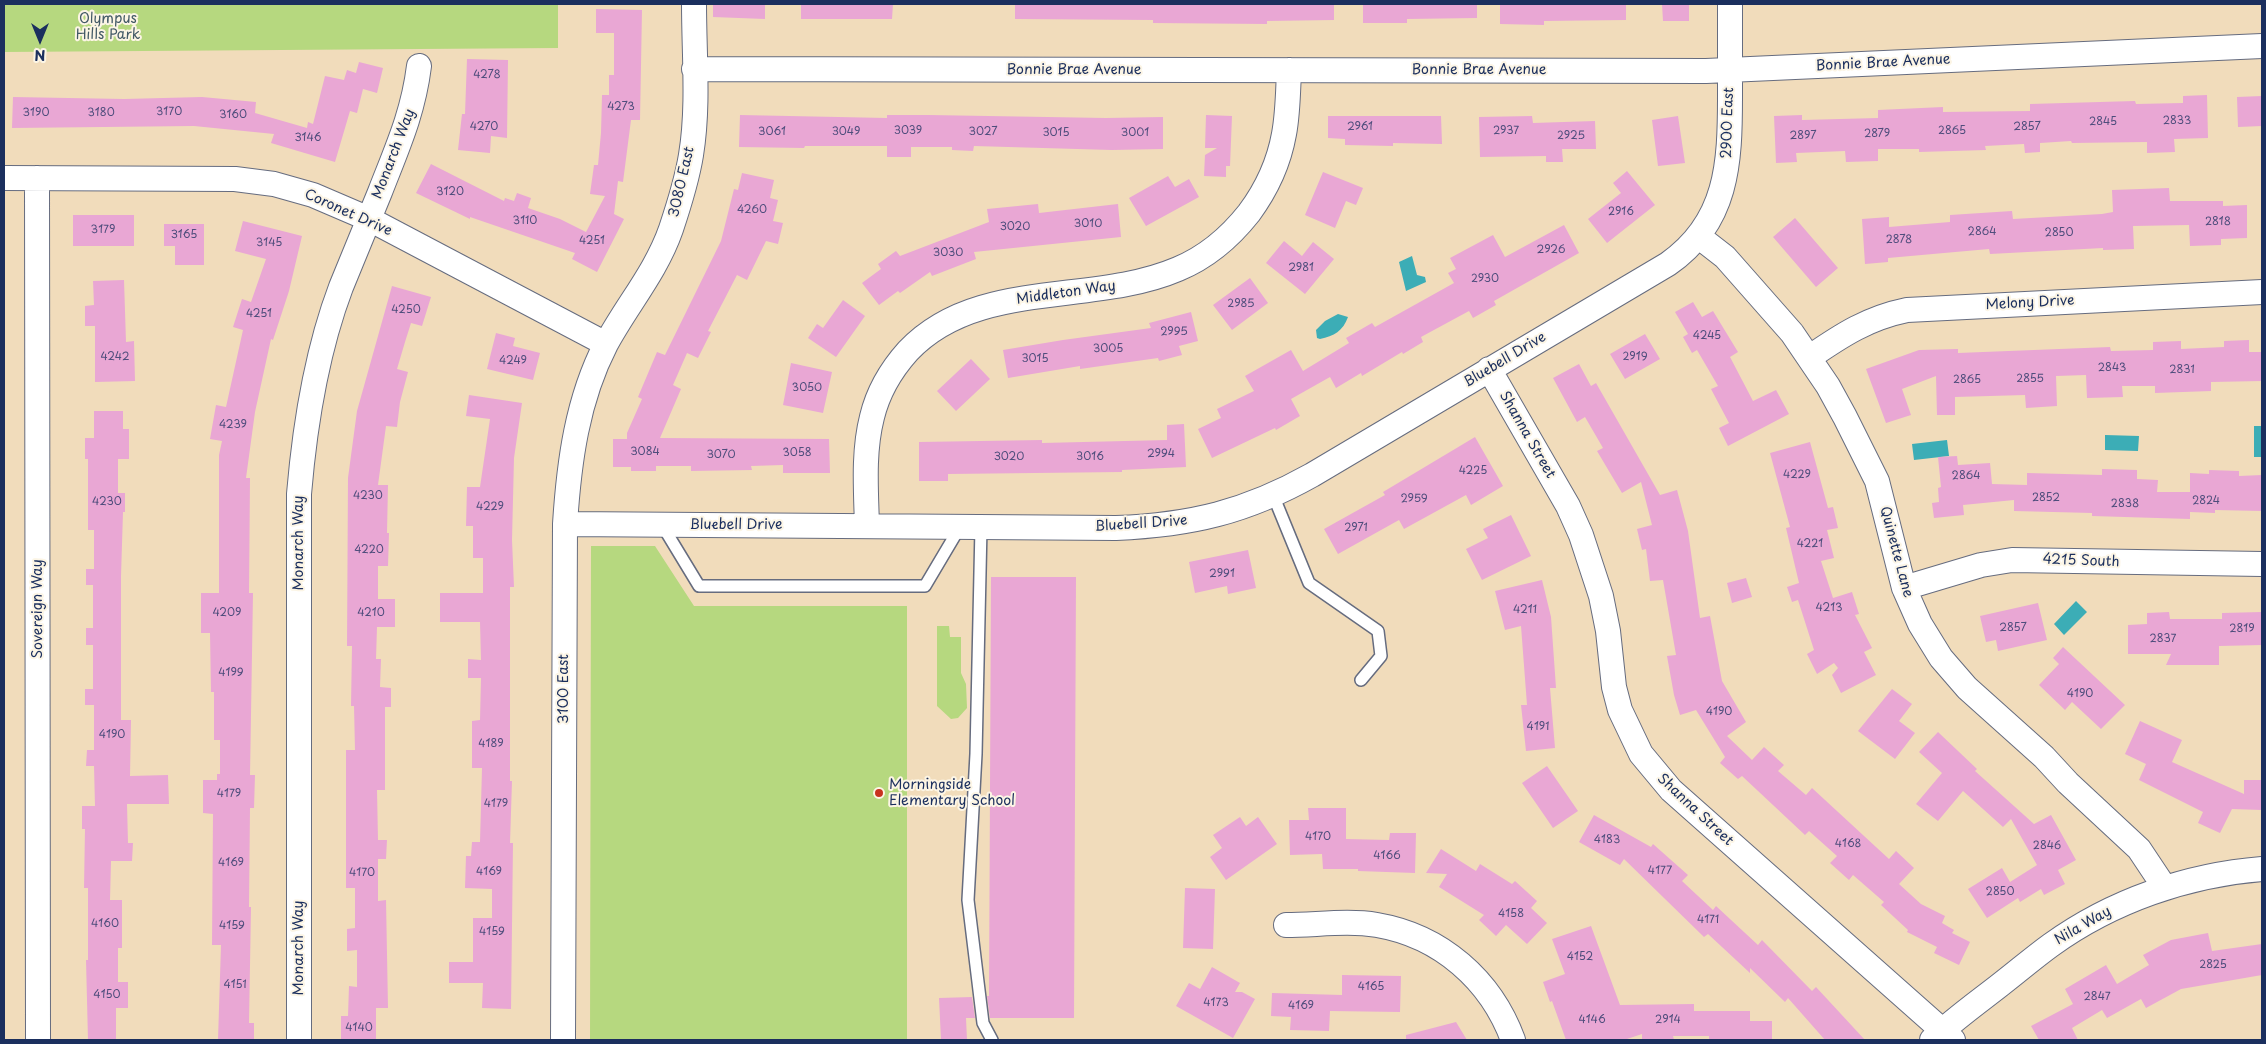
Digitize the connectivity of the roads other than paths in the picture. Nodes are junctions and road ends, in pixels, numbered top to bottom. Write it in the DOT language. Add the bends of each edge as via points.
graph roads {
  1 [pos="694,4"];
  2 [pos="1730,4"];
  3 [pos="2262,46"];
  4 [pos="419,66"];
  5 [pos="694,69"];
  6 [pos="1289,70"];
  7 [pos="1730,70"];
  8 [pos="4,178"];
  9 [pos="37,178"];
  10 [pos="369,219"];
  11 [pos="1698,236"];
  12 [pos="2262,292"];
  13 [pos="606,344"];
  14 [pos="1810,357"];
  15 [pos="1490,369"];
  16 [pos="1273,495"];
  17 [pos="565,524"];
  18 [pos="662,525"];
  19 [pos="867,526"];
  20 [pos="971,527"];
  21 [pos="2262,564"];
  22 [pos="1904,588"];
  23 [pos="1360,680"];
  24 [pos="2262,869"];
  25 [pos="2165,888"];
  26 [pos="1286,925"];
  27 [pos="1942,1037"];
  28 [pos="38,1040"];
  29 [pos="299,1040"];
  30 [pos="563,1040"];
  31 [pos="992,1040"];
  32 [pos="1513,1040"];
  1 -- 5 [label="street, 3080 East"];
  2 -- 7 [label="street, 2900 East"];
  3 -- 7 [label="street, Bonnie Brae Avenue"];
  4 -- 10 [label="street, Monarch Way" via="409,121"];
  5 -- 6 [label="street, Bonnie Brae Avenue"];
  5 -- 13 [label="street, 3080 East" via="690,155 670,230 656,263"];
  6 -- 7 [label="street, Bonnie Brae Avenue"];
  6 -- 19 [label="street, Middleton Way" via="1284,135 1275,167 1242,221 1210,251 1178,269 1135,283 974,309 931,330 909,350 890,376 872,416 866,455"];
  7 -- 11 [label="street, 2900 East" via="1730,149 1720,198"];
  8 -- 9 [label="street, Coronet Drive"];
  9 -- 10 [label="street, Coronet Drive" via="235,179 274,184 314,195"];
  9 -- 28 [label="street, Sovereign Way"];
  10 -- 13 [label="street, Coronet Drive"];
  10 -- 29 [label="street, Monarch Way" via="327,329 308,411 301,469"];
  11 -- 14 [label="street, Quinette Lane" via="1725,257"];
  11 -- 15 [label="street, Bluebell Drive" via="1668,264"];
  12 -- 14 [label="street, Melony Drive" via="1907,310 1876,317 1859,325"];
  13 -- 17 [label="street, 3100 East" via="593,374 572,446"];
  14 -- 22 [label="street, Quinette Lane" via="1845,416 1877,481"];
  15 -- 16 [label="street, Bluebell Drive"];
  15 -- 27 [label="street, Shanna Street" via="1568,506 1581,535 1601,596 1620,710 1641,754 1671,790"];
  16 -- 20 [label="street, Bluebell Drive" via="1209,517 1164,526"];
  16 -- 23 [label="lane" via="1309,583 1378,631 1381,656"];
  17 -- 18 [label="street, Bluebell Drive"];
  17 -- 30 [label="street, 3100 East"];
  18 -- 19 [label="street, Bluebell Drive"];
  18 -- 20 [label="lane" via="699,586 925,586"];
  19 -- 20 [label="street, Bluebell Drive"];
  20 -- 31 [label="lane" via="976,744 968,900 983,1023"];
  21 -- 22 [label="street, 4215 South" via="2012,560 1980,565"];
  22 -- 25 [label="street, Quinette Lane" via="1940,658 1966,688 2044,757 2139,849"];
  24 -- 25 [label="street, Nila Way"];
  25 -- 27 [label="street, Nila Way" via="2070,932"];
  26 -- 32 [label="street" via="1354,923 1376,925 1419,937 1445,951 1473,974 1499,1008"];
}
